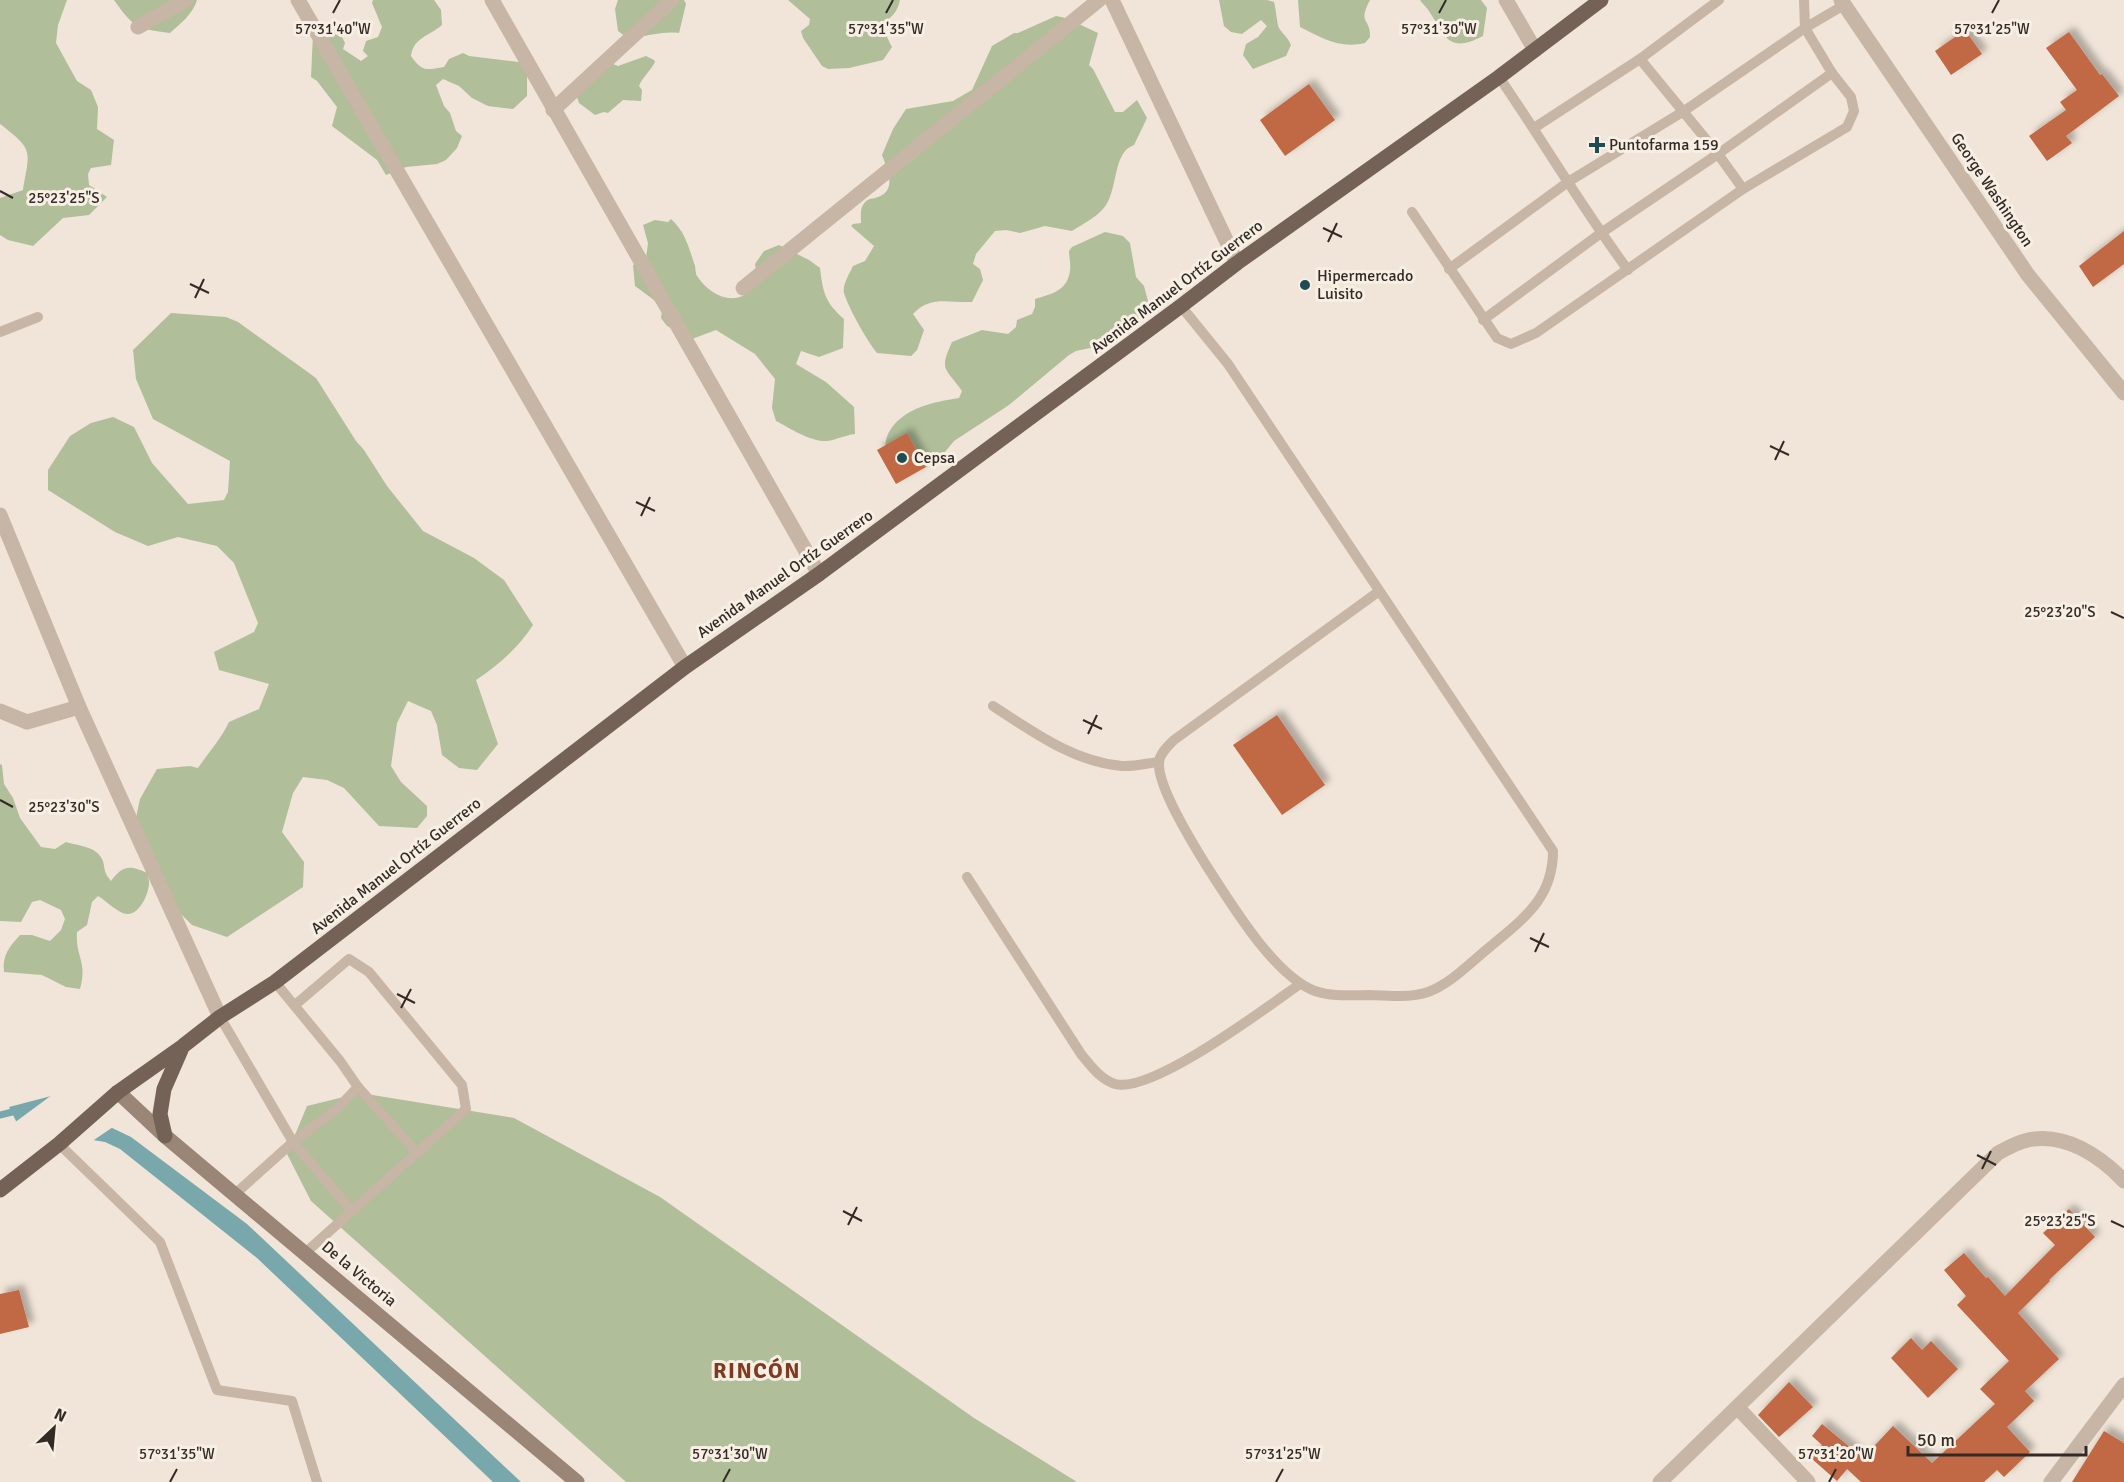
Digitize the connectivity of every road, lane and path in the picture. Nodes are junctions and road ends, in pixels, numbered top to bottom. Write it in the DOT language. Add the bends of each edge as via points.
graph roads {
  1 [pos="186,0"];
  2 [pos="298,0"];
  3 [pos="492,0"];
  4 [pos="672,0"];
  5 [pos="1100,0"];
  6 [pos="1112,0"];
  7 [pos="1506,0"];
  8 [pos="1601,0"];
  9 [pos="1719,0"];
  10 [pos="1804,0"];
  11 [pos="1842,2"];
  12 [pos="138,27"];
  13 [pos="1805,28"];
  14 [pos="1535,50"];
  15 [pos="1640,59"];
  16 [pos="1832,73"];
  17 [pos="1499,77"];
  18 [pos="553,110"];
  19 [pos="1684,111"];
  20 [pos="1534,128"];
  21 [pos="1718,154"];
  22 [pos="1568,182"];
  23 [pos="1743,189"];
  24 [pos="1412,212"];
  25 [pos="1601,233"];
  26 [pos="1237,263"];
  27 [pos="1449,269"];
  28 [pos="1628,270"];
  29 [pos="743,288"];
  30 [pos="1181,306"];
  31 [pos="38,318"];
  32 [pos="1483,320"];
  33 [pos="0,332"];
  34 [pos="2124,393"];
  35 [pos="0,515"];
  36 [pos="819,574"];
  37 [pos="1378,592"];
  38 [pos="685,667"];
  39 [pos="993,706"];
  40 [pos="79,707"];
  41 [pos="0,711"];
  42 [pos="1159,762"];
  43 [pos="967,877"];
  44 [pos="275,982"];
  45 [pos="1300,984"];
  46 [pos="295,1005"];
  47 [pos="220,1017"];
  48 [pos="183,1046"];
  49 [pos="358,1087"];
  50 [pos="118,1092"];
  51 [pos="165,1136"];
  52 [pos="293,1142"];
  53 [pos="59,1144"];
  54 [pos="417,1153"];
  55 [pos="2124,1181"];
  56 [pos="0,1190"];
  57 [pos="235,1194"];
  58 [pos="352,1211"];
  59 [pos="305,1253"];
  60 [pos="2124,1385"];
  61 [pos="1738,1408"];
  62 [pos="317,1482"];
  63 [pos="577,1482"];
  64 [pos="1660,1482"];
  65 [pos="1808,1482"];
  66 [pos="2051,1482"];
  1 -- 12 [label="street"];
  2 -- 38 [label="street"];
  3 -- 18 [label="street"];
  4 -- 18 [label="street"];
  5 -- 29 [label="street"];
  6 -- 26 [label="street"];
  7 -- 14 [label="street"];
  8 -- 14 [label="main road, Avenida Manuel Ortíz Guerrero"];
  9 -- 15 [label="lane"];
  10 -- 13 [label="lane"];
  11 -- 13 [label="lane"];
  11 -- 34 [label="street, George Washington" via="2028,275"];
  13 -- 16 [label="lane"];
  13 -- 19 [label="lane"];
  14 -- 17 [label="main road, Avenida Manuel Ortíz Guerrero"];
  15 -- 19 [label="lane"];
  15 -- 20 [label="lane"];
  16 -- 21 [label="lane"];
  16 -- 23 [label="lane" via="1851,97 1854,111 1847,127"];
  17 -- 20 [label="lane"];
  17 -- 26 [label="main road, Avenida Manuel Ortíz Guerrero"];
  18 -- 36 [label="street"];
  19 -- 21 [label="lane"];
  19 -- 22 [label="lane"];
  20 -- 22 [label="lane"];
  21 -- 23 [label="lane"];
  21 -- 25 [label="lane"];
  22 -- 25 [label="lane"];
  22 -- 27 [label="lane"];
  23 -- 28 [label="lane"];
  24 -- 27 [label="lane"];
  25 -- 28 [label="lane"];
  25 -- 32 [label="lane"];
  26 -- 30 [label="main road, Avenida Manuel Ortíz Guerrero"];
  27 -- 32 [label="lane"];
  28 -- 32 [label="lane" via="1536,333 1511,344 1497,338"];
  30 -- 36 [label="main road, Avenida Manuel Ortíz Guerrero"];
  30 -- 37 [label="lane" via="1228,364"];
  31 -- 33 [label="lane"];
  35 -- 40 [label="street"];
  36 -- 38 [label="main road, Avenida Manuel Ortíz Guerrero"];
  37 -- 42 [label="lane" via="1174,740"];
  37 -- 45 [label="lane" via="1553,851 1553,865 1541,899 1519,922 1450,979 1429,991 1408,996 1333,995"];
  38 -- 44 [label="main road, Avenida Manuel Ortíz Guerrero"];
  39 -- 42 [label="lane" via="1080,758 1124,767"];
  40 -- 41 [label="street" via="27,722"];
  40 -- 47 [label="street"];
  42 -- 45 [label="lane" via="1161,778 1195,847 1226,897 1286,973"];
  43 -- 45 [label="lane" via="1081,1054 1102,1078 1117,1084 1131,1085 1199,1053"];
  44 -- 46 [label="lane"];
  44 -- 47 [label="main road, Avenida Manuel Ortíz Guerrero"];
  46 -- 49 [label="lane"];
  46 -- 54 [label="lane" via="350,959 384,989 462,1085 466,1109"];
  47 -- 48 [label="main road, Avenida Manuel Ortíz Guerrero"];
  47 -- 52 [label="lane"];
  48 -- 50 [label="main road, Avenida Manuel Ortíz Guerrero"];
  48 -- 51 [label="main road" via="164,1089 160,1114"];
  49 -- 52 [label="lane" via="337,1109"];
  49 -- 54 [label="lane"];
  50 -- 51 [label="main road, De la Victoria"];
  50 -- 53 [label="main road, Avenida Manuel Ortíz Guerrero"];
  51 -- 57 [label="main road, De la Victoria"];
  52 -- 57 [label="lane"];
  52 -- 58 [label="lane"];
  53 -- 56 [label="main road, Avenida Manuel Ortíz Guerrero"];
  53 -- 62 [label="lane" via="160,1242 217,1390 292,1401"];
  54 -- 58 [label="lane"];
  55 -- 61 [label="street" via="2085,1149 2056,1138 2028,1140 1998,1153"];
  57 -- 59 [label="main road, De la Victoria"];
  58 -- 59 [label="lane"];
  59 -- 63 [label="main road, De la Victoria"];
  60 -- 66 [label="street"];
  61 -- 64 [label="street"];
  61 -- 65 [label="street"];
}
